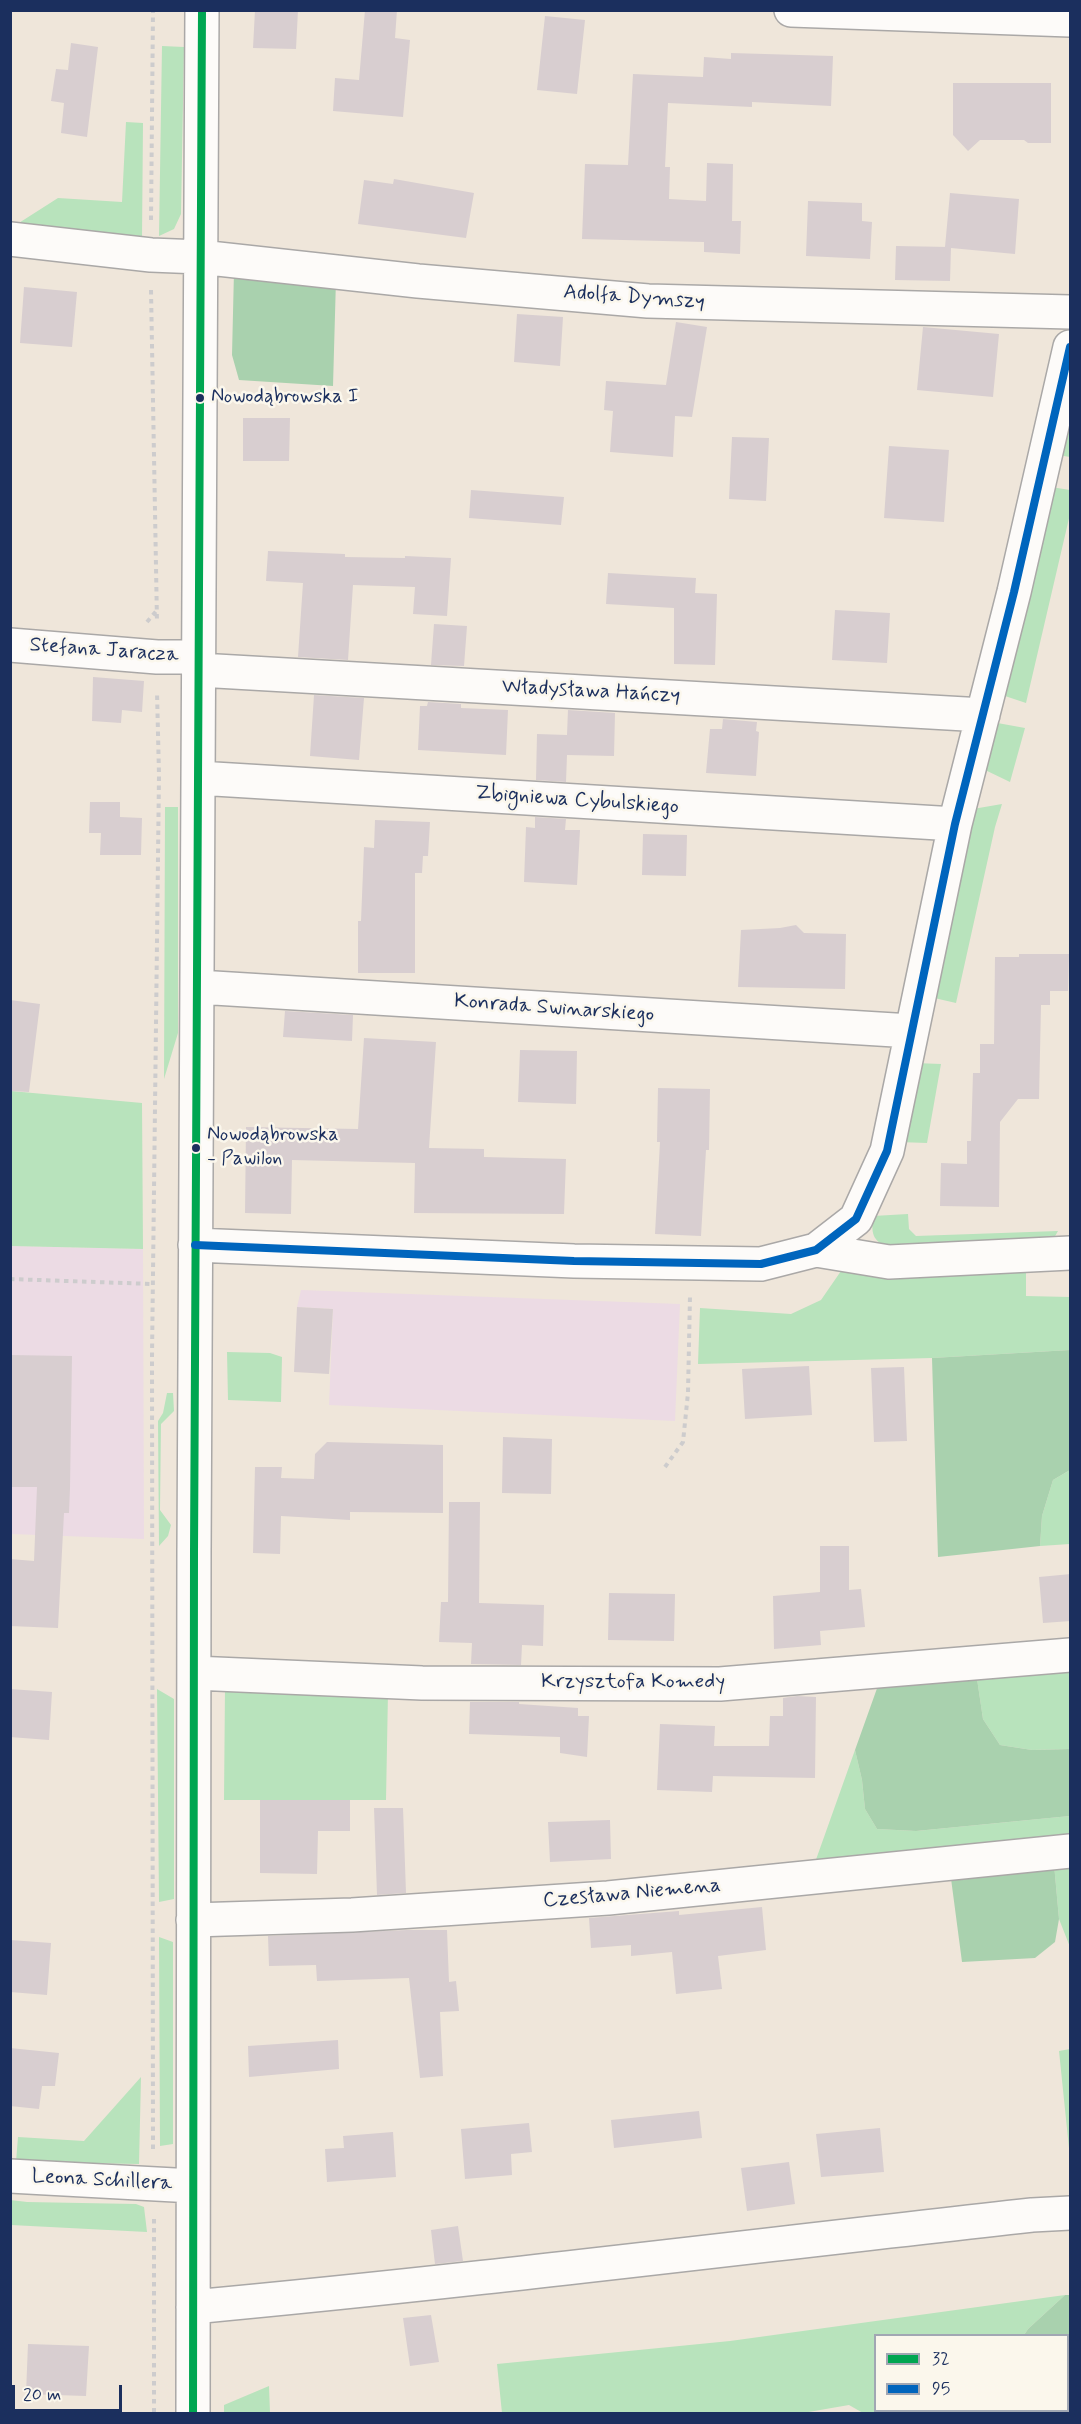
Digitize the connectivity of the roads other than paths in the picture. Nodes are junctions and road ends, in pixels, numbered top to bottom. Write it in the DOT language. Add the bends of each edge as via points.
graph roads {
  1 [pos="202,10"];
  2 [pos="791,10"];
  3 [pos="1071,20"];
  4 [pos="10,239"];
  5 [pos="200,257"];
  6 [pos="1071,312"];
  7 [pos="1071,348"];
  8 [pos="10,645"];
  9 [pos="199,663"];
  10 [pos="983,715"];
  11 [pos="198,778"];
  12 [pos="955,824"];
  13 [pos="198,987"];
  14 [pos="911,1032"];
  15 [pos="195,1245"];
  16 [pos="816,1250"];
  17 [pos="1071,1253"];
  18 [pos="1071,1655"];
  19 [pos="194,1672"];
  20 [pos="1071,1851"];
  21 [pos="193,1920"];
  22 [pos="10,2176"];
  23 [pos="193,2186"];
  24 [pos="1071,2213"];
  25 [pos="193,2307"];
  26 [pos="193,2414"];
  1 -- 5 [label="street"];
  2 -- 3 [label="street"];
  4 -- 5 [label="street, Adolfa Dymszy"];
  5 -- 6 [label="street, Adolfa Dymszy" via="648,301"];
  5 -- 9 [label="street"];
  7 -- 10 [label="street"];
  8 -- 9 [label="street, Stefana Jaracza"];
  9 -- 10 [label="street, Władysława Hańczy"];
  9 -- 11 [label="street"];
  10 -- 12 [label="street"];
  11 -- 12 [label="street, Zbigniewa Cybulskiego"];
  11 -- 13 [label="street"];
  12 -- 14 [label="street"];
  13 -- 14 [label="street, Konrada Swinarskiego"];
  13 -- 15 [label="street"];
  14 -- 16 [label="street" via="887,1151 856,1219"];
  15 -- 16 [label="street" via="761,1264"];
  15 -- 19 [label="street"];
  16 -- 17 [label="street" via="889,1262"];
  18 -- 19 [label="street, Krzysztofa Komedy" via="720,1684 422,1683"];
  19 -- 21 [label="street"];
  20 -- 21 [label="street, Czesława Niemena" via="608,1898 352,1915"];
  21 -- 23 [label="street"];
  22 -- 23 [label="street, Leona Schillera"];
  23 -- 25 [label="street"];
  24 -- 25 [label="street" via="707,2250 348,2294"];
  25 -- 26 [label="street"];
}
